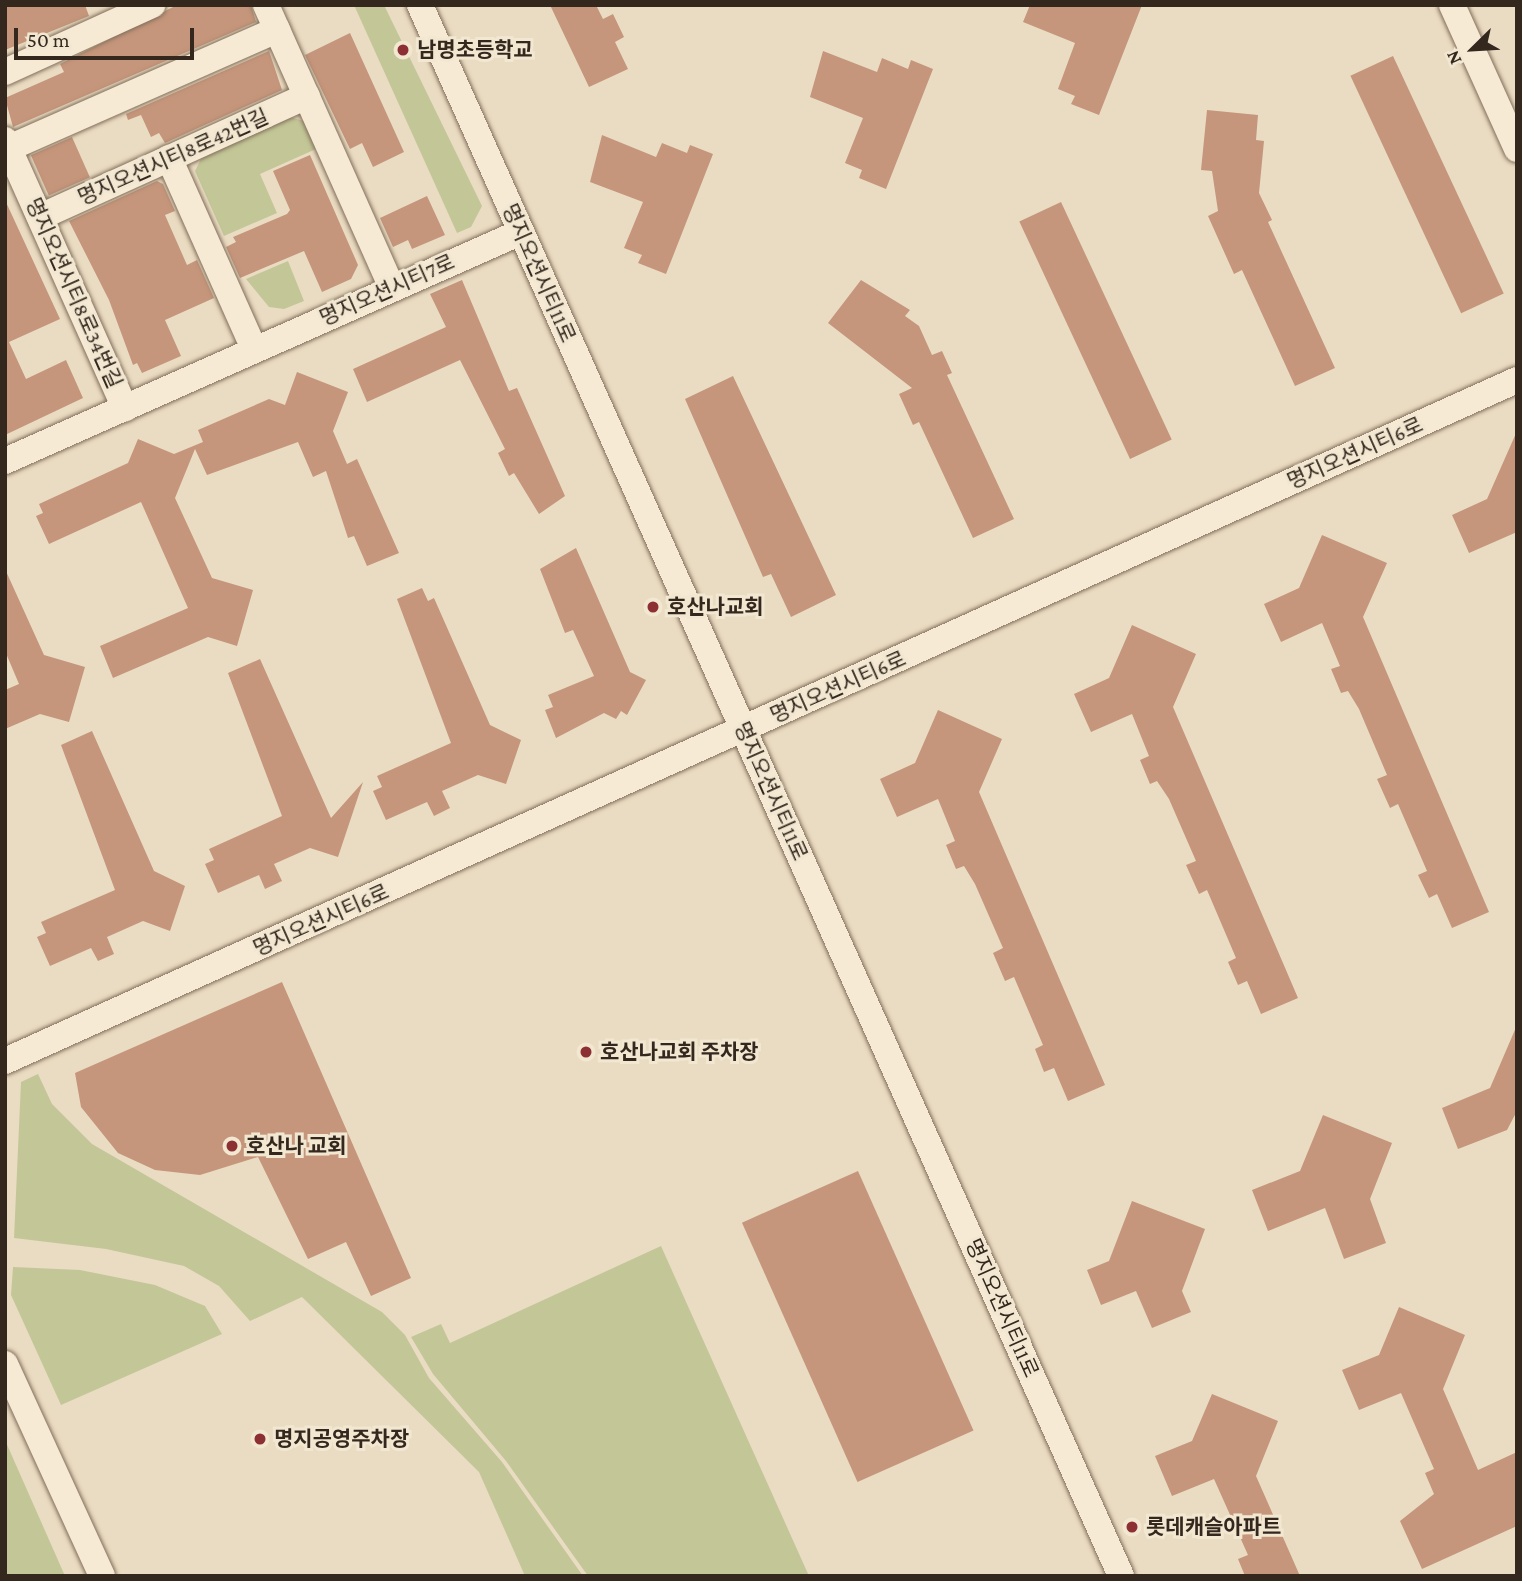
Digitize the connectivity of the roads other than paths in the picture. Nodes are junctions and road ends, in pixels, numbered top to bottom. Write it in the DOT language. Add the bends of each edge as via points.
graph roads {
  1 [pos="152,5"];
  2 [pos="266,5"];
  3 [pos="420,5"];
  4 [pos="1452,5"];
  5 [pos="109,14"];
  6 [pos="277,30"];
  7 [pos="5,72"];
  8 [pos="307,96"];
  9 [pos="7,144"];
  10 [pos="1517,149"];
  11 [pos="169,158"];
  12 [pos="40,217"];
  13 [pos="521,232"];
  14 [pos="393,288"];
  15 [pos="254,349"];
  16 [pos="1517,380"];
  17 [pos="125,408"];
  18 [pos="5,461"];
  19 [pos="744,730"];
  20 [pos="5,1061"];
  21 [pos="5,1364"];
  22 [pos="102,1576"];
  23 [pos="1121,1576"];
  1 -- 5 [label="street"];
  2 -- 6 [label="street"];
  3 -- 13 [label="street, 명지오션시티11로"];
  4 -- 10 [label="street"];
  5 -- 7 [label="street"];
  6 -- 8 [label="street"];
  6 -- 9 [label="street"];
  8 -- 11 [label="street, 명지오션시티8로42번길"];
  8 -- 14 [label="street"];
  9 -- 12 [label="street, 명지오션시티8로34번길"];
  11 -- 12 [label="street, 명지오션시티8로42번길"];
  11 -- 15 [label="street"];
  12 -- 17 [label="street, 명지오션시티8로34번길"];
  13 -- 14 [label="street, 명지오션시티7로"];
  13 -- 19 [label="street, 명지오션시티11로"];
  14 -- 15 [label="street, 명지오션시티7로"];
  15 -- 17 [label="street, 명지오션시티7로"];
  16 -- 19 [label="street, 명지오션시티6로"];
  17 -- 18 [label="street, 명지오션시티7로"];
  19 -- 20 [label="street, 명지오션시티6로"];
  19 -- 23 [label="street, 명지오션시티11로"];
  21 -- 22 [label="street"];
}
